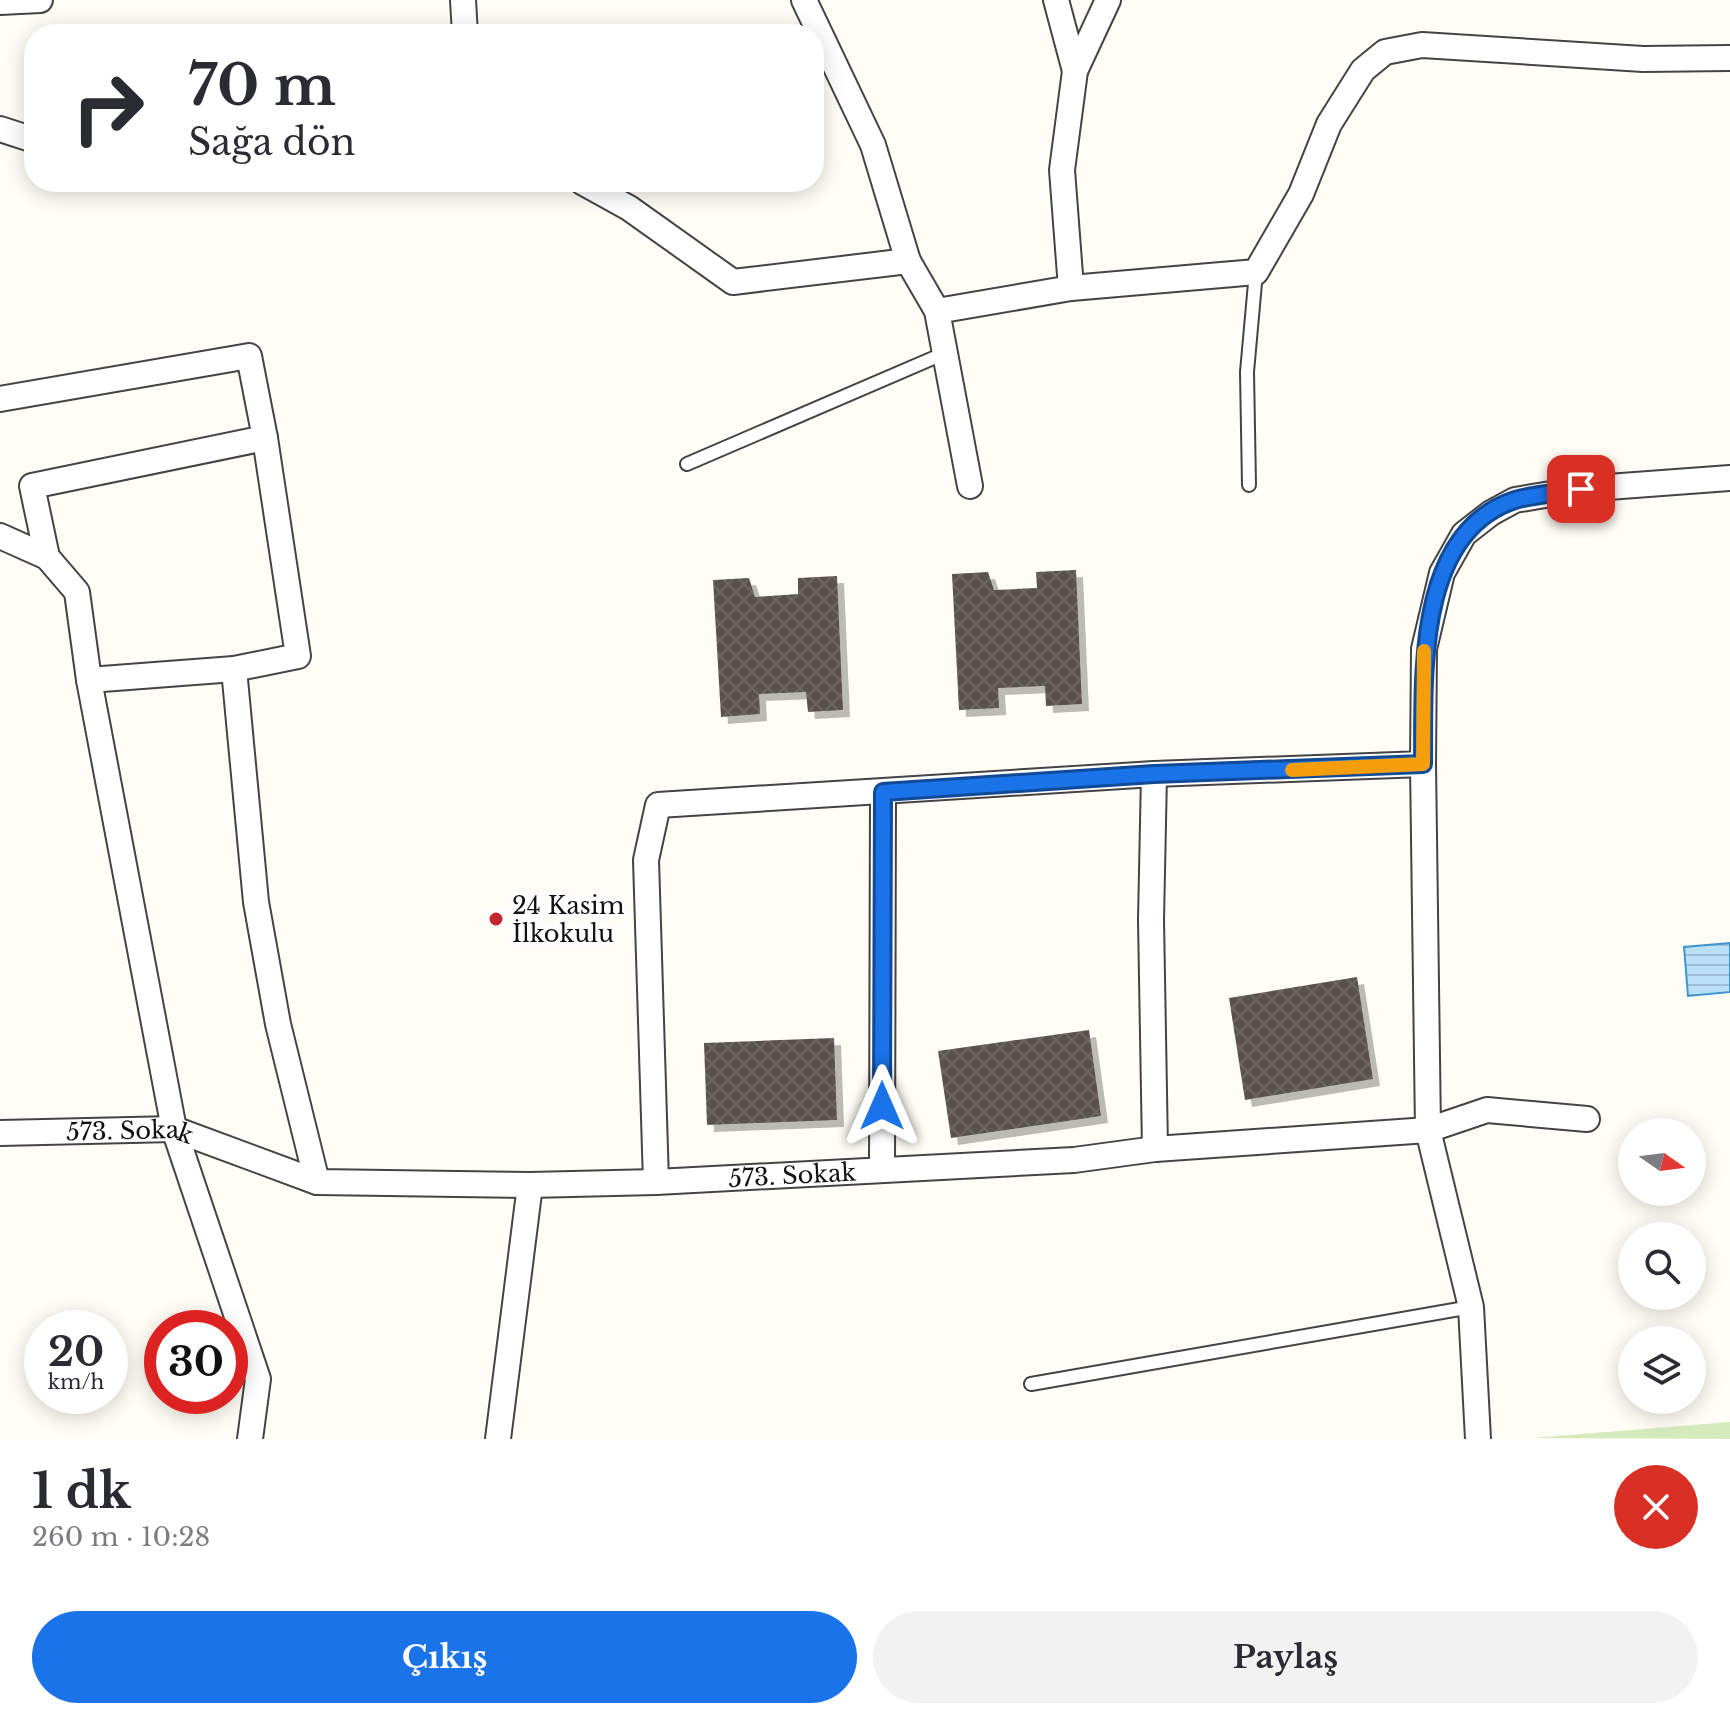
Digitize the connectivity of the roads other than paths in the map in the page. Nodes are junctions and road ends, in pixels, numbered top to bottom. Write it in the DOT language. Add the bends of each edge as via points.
graph roads {
  1 [pos="40,0"];
  2 [pos="463,0"];
  3 [pos="804,0"];
  4 [pos="1056,0"];
  5 [pos="1108,0"];
  6 [pos="0,2"];
  7 [pos="464,24"];
  8 [pos="815,24"];
  9 [pos="824,42"];
  10 [pos="1730,58"];
  11 [pos="1075,71"];
  12 [pos="0,129"];
  13 [pos="24,137"];
  14 [pos="600,192"];
  15 [pos="908,261"];
  16 [pos="1256,272"];
  17 [pos="1071,288"];
  18 [pos="937,311"];
  19 [pos="945,353"];
  20 [pos="0,399"];
  21 [pos="265,438"];
  22 [pos="687,464"];
  23 [pos="1730,478"];
  24 [pos="1249,485"];
  25 [pos="970,486"];
  26 [pos="0,536"];
  27 [pos="47,557"];
  28 [pos="234,669"];
  29 [pos="89,680"];
  30 [pos="1423,764"];
  31 [pos="1154,774"];
  32 [pos="883,792"];
  33 [pos="1587,1119"];
  34 [pos="174,1129"];
  35 [pos="1428,1130"];
  36 [pos="0,1133"];
  37 [pos="1155,1149"];
  38 [pos="882,1169"];
  39 [pos="317,1182"];
  40 [pos="656,1182"];
  41 [pos="530,1185"];
  42 [pos="1471,1307"];
  43 [pos="1031,1384"];
  44 [pos="250,1439"];
  45 [pos="498,1439"];
  46 [pos="1478,1439"];
  1 -- 6 [label="street"];
  2 -- 7 [label="street"];
  3 -- 8 [label="street"];
  4 -- 11 [label="street"];
  5 -- 11 [label="street"];
  9 -- 15 [label="street" via="873,145"];
  10 -- 16 [label="street" via="1643,59 1422,45 1385,52 1363,70 1329,124 1301,194"];
  11 -- 17 [label="street" via="1062,170"];
  12 -- 13 [label="street"];
  14 -- 15 [label="street" via="733,282"];
  15 -- 18 [label="street"];
  16 -- 17 [label="street"];
  16 -- 24 [label="lane" via="1247,372"];
  17 -- 18 [label="street"];
  18 -- 19 [label="street"];
  19 -- 22 [label="lane"];
  19 -- 25 [label="street"];
  20 -- 21 [label="street" via="249,356"];
  21 -- 27 [label="street" via="32,486"];
  21 -- 28 [label="street" via="298,656"];
  23 -- 30 [label="street" via="1581,489 1515,500 1464,534 1442,573 1424,649"];
  26 -- 27 [label="street"];
  27 -- 29 [label="street" via="77,592"];
  28 -- 29 [label="street"];
  28 -- 39 [label="street" via="256,902 278,1024"];
  29 -- 34 [label="street"];
  30 -- 31 [label="street"];
  30 -- 35 [label="street"];
  31 -- 32 [label="street"];
  31 -- 37 [label="street"];
  32 -- 38 [label="street"];
  32 -- 40 [label="street" via="658,805 646,860"];
  33 -- 35 [label="street, 573. Sokak" via="1487,1110"];
  34 -- 36 [label="street, 573. Sokak"];
  34 -- 39 [label="street, 573. Sokak"];
  34 -- 44 [label="street" via="258,1379"];
  35 -- 37 [label="street, 573. Sokak"];
  35 -- 42 [label="street"];
  37 -- 38 [label="street, 573. Sokak" via="1074,1160"];
  38 -- 40 [label="street, 573. Sokak"];
  39 -- 41 [label="street, 573. Sokak"];
  40 -- 41 [label="street, 573. Sokak"];
  41 -- 45 [label="street"];
  42 -- 43 [label="lane"];
  42 -- 46 [label="street"];
}
